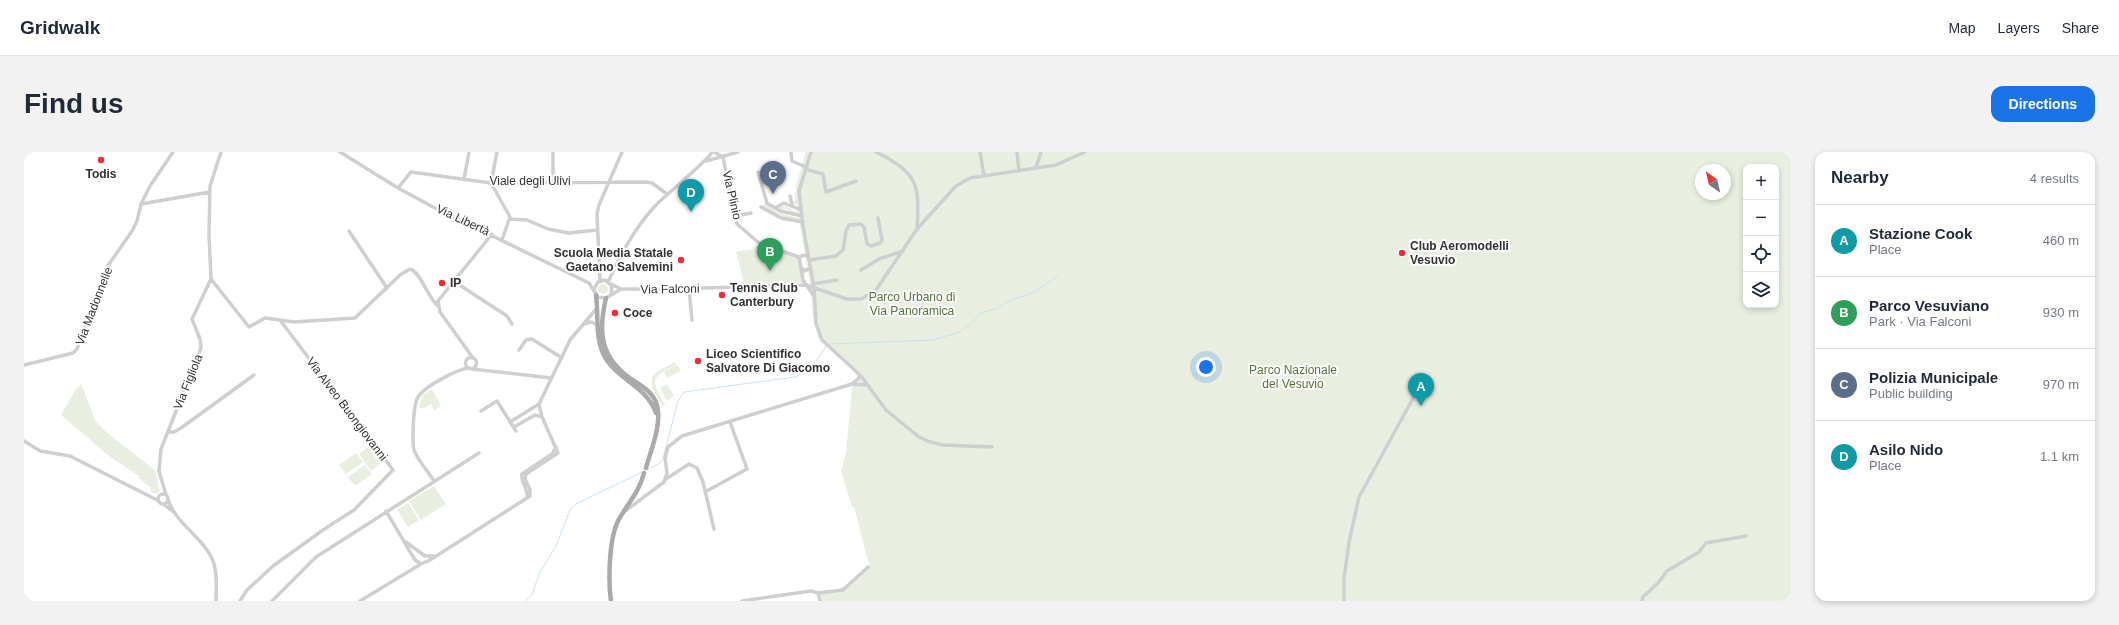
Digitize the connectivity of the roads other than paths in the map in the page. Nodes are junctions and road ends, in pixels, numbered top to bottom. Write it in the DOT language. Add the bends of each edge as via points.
graph roads {
  1 [pos="173,152"];
  2 [pos="221,152"];
  3 [pos="340,152"];
  4 [pos="469,152"];
  5 [pos="497,152"];
  6 [pos="553,152"];
  7 [pos="622,152"];
  8 [pos="716,152"];
  9 [pos="738,152"];
  10 [pos="791,152"];
  11 [pos="811,152"];
  12 [pos="876,152"];
  13 [pos="980,152"];
  14 [pos="1017,152"];
  15 [pos="1041,152"];
  16 [pos="1085,152"];
  17 [pos="723,157"];
  18 [pos="705,162"];
  19 [pos="806,168"];
  20 [pos="1036,168"];
  21 [pos="1019,171"];
  22 [pos="984,176"];
  23 [pos="464,179"];
  24 [pos="776,179"];
  25 [pos="768,180"];
  26 [pos="553,181"];
  27 [pos="856,181"];
  28 [pos="609,182"];
  29 [pos="491,183"];
  30 [pos="398,188"];
  31 [pos="210,192"];
  32 [pos="764,192"];
  33 [pos="667,194"];
  34 [pos="790,196"];
  35 [pos="141,204"];
  36 [pos="792,205"];
  37 [pos="761,207"];
  38 [pos="775,208"];
  39 [pos="801,210"];
  40 [pos="752,213"];
  41 [pos="735,216"];
  42 [pos="802,216"];
  43 [pos="878,218"];
  44 [pos="510,219"];
  45 [pos="803,222"];
  46 [pos="918,229"];
  47 [pos="597,230"];
  48 [pos="349,231"];
  49 [pos="492,234"];
  50 [pos="502,240"];
  51 [pos="902,251"];
  52 [pos="799,257"];
  53 [pos="809,258"];
  54 [pos="801,268"];
  55 [pos="810,268"];
  56 [pos="861,270"];
  57 [pos="811,273"];
  58 [pos="802,276"];
  59 [pos="211,279"];
  60 [pos="837,280"];
  61 [pos="599,281"];
  62 [pos="455,282"];
  63 [pos="813,282"];
  64 [pos="589,283"];
  65 [pos="609,283"];
  66 [pos="806,285"];
  67 [pos="387,288"];
  68 [pos="814,288"];
  69 [pos="594,289"];
  70 [pos="621,289"];
  71 [pos="689,289"];
  72 [pos="611,294"];
  73 [pos="596,295"];
  74 [pos="814,296"];
  75 [pos="606,298"];
  76 [pos="438,306"];
  77 [pos="597,308"];
  78 [pos="280,320"];
  79 [pos="692,320"];
  80 [pos="512,324"];
  81 [pos="596,324"];
  82 [pos="583,325"];
  83 [pos="467,349"];
  84 [pos="519,350"];
  85 [pos="473,358"];
  86 [pos="562,358"];
  87 [pos="466,361"];
  88 [pos="476,363"];
  89 [pos="24,365"];
  90 [pos="470,368"];
  91 [pos="457,370"];
  92 [pos="484,370"];
  93 [pos="254,375"];
  94 [pos="861,376"];
  95 [pos="551,378"];
  96 [pos="852,384"];
  97 [pos="867,385"];
  98 [pos="1417,391"];
  99 [pos="539,404"];
  100 [pos="481,411"];
  101 [pos="528,412"];
  102 [pos="542,417"];
  103 [pos="530,418"];
  104 [pos="657,421"];
  105 [pos="510,422"];
  106 [pos="730,422"];
  107 [pos="168,432"];
  108 [pos="24,441"];
  109 [pos="992,447"];
  110 [pos="479,453"];
  111 [pos="666,479"];
  112 [pos="434,481"];
  113 [pos="163,488"];
  114 [pos="705,492"];
  115 [pos="166,495"];
  116 [pos="160,496"];
  117 [pos="153,498"];
  118 [pos="168,499"];
  119 [pos="161,503"];
  120 [pos="386,511"];
  121 [pos="624,512"];
  122 [pos="175,513"];
  123 [pos="714,529"];
  124 [pos="1746,536"];
  125 [pos="404,540"];
  126 [pos="436,556"];
  127 [pos="421,564"];
  128 [pos="868,567"];
  129 [pos="818,593"];
  130 [pos="216,601"];
  131 [pos="240,601"];
  132 [pos="272,601"];
  133 [pos="360,601"];
  134 [pos="611,601"];
  135 [pos="742,601"];
  136 [pos="820,601"];
  137 [pos="1344,601"];
  138 [pos="1642,601"];
  1 -- 35 [label="street, Via Madonnelle"];
  2 -- 31 [label="street, Via Figliola"];
  3 -- 30 [label="street, Via Libertà"];
  4 -- 23 [label="street"];
  5 -- 29 [label="street"];
  6 -- 26 [label="street"];
  7 -- 28 [label="street"];
  8 -- 17 [label="street"];
  8 -- 18 [label="street"];
  9 -- 17 [label="street"];
  10 -- 19 [label="street" via="792,161"];
  11 -- 19 [label="street"];
  12 -- 46 [label="street" via="905,168 912,176 919,200"];
  13 -- 22 [label="street"];
  14 -- 21 [label="street"];
  15 -- 20 [label="street"];
  16 -- 20 [label="street, Via Falconi" via="1056,165"];
  17 -- 18 [label="street"];
  17 -- 41 [label="street, Via Plinio"];
  18 -- 33 [label="street"];
  19 -- 27 [label="street" via="823,174 826,192"];
  19 -- 39 [label="street" via="799,191"];
  20 -- 21 [label="street, Via Falconi"];
  21 -- 22 [label="street, Via Falconi"];
  22 -- 46 [label="street, Via Falconi" via="970,178 956,186"];
  23 -- 29 [label="street, Viale degli Ulivi"];
  23 -- 30 [label="street, Viale degli Ulivi" via="411,172"];
  24 -- 25 [label="street"];
  25 -- 32 [label="street"];
  25 -- 32 [label="street" via="758,172"];
  26 -- 28 [label="street, Viale degli Ulivi"];
  26 -- 29 [label="street, Viale degli Ulivi"];
  28 -- 33 [label="street, Viale degli Ulivi" via="649,182"];
  28 -- 47 [label="street" via="599,205"];
  29 -- 44 [label="street"];
  30 -- 49 [label="street, Via Libertà"];
  31 -- 35 [label="street"];
  31 -- 59 [label="street, Via Figliola" via="208,235"];
  32 -- 38 [label="street" via="767,203"];
  33 -- 65 [label="street" via="625,245"];
  34 -- 36 [label="street"];
  35 -- 89 [label="street, Via Madonnelle" via="132,231 107,267 77,349 73,353"];
  36 -- 38 [label="street" via="781,204"];
  36 -- 39 [label="street"];
  37 -- 45 [label="street" via="781,218"];
  38 -- 42 [label="street"];
  39 -- 42 [label="street"];
  40 -- 41 [label="street"];
  41 -- 52 [label="street, Via Plinio" via="737,224 760,243"];
  42 -- 45 [label="street"];
  43 -- 53 [label="street, Via Plinio" via="882,240 880,243 871,246 867,244 864,227 856,223 849,225 843,250 836,256"];
  44 -- 47 [label="street" via="527,220 548,229 569,233"];
  44 -- 50 [label="street"];
  45 -- 53 [label="street"];
  46 -- 51 [label="street, Via Falconi"];
  47 -- 61 [label="street"];
  48 -- 67 [label="street"];
  49 -- 50 [label="street, Via Libertà"];
  49 -- 62 [label="street"];
  50 -- 64 [label="street, Via Libertà"];
  51 -- 56 [label="street" via="879,259"];
  51 -- 68 [label="street, Via Falconi" via="880,285 865,297 847,299"];
  52 -- 53 [label="street, Via Plinio" via="805,255"];
  52 -- 54 [label="street"];
  53 -- 55 [label="street"];
  54 -- 55 [label="street" via="805,271"];
  54 -- 58 [label="street"];
  55 -- 57 [label="street"];
  57 -- 58 [label="street" via="806,272"];
  57 -- 63 [label="street"];
  58 -- 66 [label="street"];
  59 -- 78 [label="street" via="248,327 264,318"];
  59 -- 107 [label="street, Via Figliola" via="192,319 201,348"];
  60 -- 63 [label="street"];
  61 -- 64 [label="street"];
  61 -- 65 [label="street"];
  61 -- 69 [label="street"];
  62 -- 76 [label="street" via="439,298"];
  62 -- 80 [label="street" via="507,316"];
  63 -- 66 [label="street"];
  63 -- 68 [label="street"];
  64 -- 69 [label="street, Via Libertà"];
  65 -- 70 [label="street, Via Falconi"];
  65 -- 72 [label="street"];
  66 -- 68 [label="street, Via Falconi"];
  66 -- 71 [label="street, Via Falconi"];
  66 -- 74 [label="street"];
  67 -- 76 [label="street" via="406,270 413,269"];
  67 -- 78 [label="street" via="354,318 305,322"];
  68 -- 74 [label="street"];
  69 -- 73 [label="street"];
  70 -- 71 [label="street, Via Falconi"];
  70 -- 72 [label="street, Via Falconi"];
  71 -- 79 [label="street"];
  72 -- 75 [label="street"];
  73 -- 75 [label="street"];
  73 -- 77 [label="main road"];
  74 -- 94 [label="street" via="819,335"];
  75 -- 104 [label="main road" via="601,327 606,348 622,372 650,392 656,404"];
  76 -- 83 [label="street"];
  77 -- 81 [label="main road"];
  77 -- 82 [label="street"];
  78 -- 131 [label="street, Via Alveo Buongiovanni" via="393,470 354,510 273,566"];
  81 -- 82 [label="street" via="591,322"];
  81 -- 104 [label="main road" via="599,342 606,358 618,373 646,395 654,407"];
  82 -- 86 [label="street" via="570,340"];
  83 -- 85 [label="street"];
  83 -- 87 [label="street"];
  84 -- 86 [label="street" via="526,340 532,339"];
  85 -- 87 [label="street"];
  85 -- 88 [label="street"];
  86 -- 95 [label="street"];
  87 -- 90 [label="street"];
  87 -- 91 [label="street"];
  88 -- 90 [label="street"];
  88 -- 92 [label="street"];
  90 -- 91 [label="street"];
  90 -- 92 [label="street"];
  91 -- 112 [label="street" via="422,393 416,400 414,447"];
  92 -- 95 [label="street"];
  93 -- 107 [label="street" via="181,428"];
  94 -- 96 [label="street"];
  94 -- 97 [label="street"];
  95 -- 99 [label="street"];
  96 -- 97 [label="street"];
  96 -- 106 [label="street"];
  97 -- 109 [label="street" via="886,410 910,430 930,442"];
  98 -- 137 [label="street" via="1359,497 1347,558"];
  99 -- 101 [label="street"];
  99 -- 102 [label="street"];
  100 -- 105 [label="street" via="497,401"];
  101 -- 103 [label="street" via="526,415"];
  101 -- 105 [label="street"];
  102 -- 103 [label="street" via="535,415"];
  102 -- 126 [label="street" via="558,453 525,476 530,496"];
  103 -- 105 [label="street" via="515,429"];
  104 -- 121 [label="main road" via="637,493"];
  106 -- 111 [label="street" via="682,436 668,447 665,458"];
  106 -- 114 [label="street" via="747,469"];
  107 -- 113 [label="street, Via Figliola" via="160,459 159,471"];
  108 -- 117 [label="street" via="40,451 70,456"];
  110 -- 112 [label="street"];
  111 -- 114 [label="street" via="689,464 693,465 697,468"];
  111 -- 121 [label="street"];
  112 -- 120 [label="street"];
  113 -- 115 [label="street, Via Figliola"];
  113 -- 116 [label="street"];
  114 -- 123 [label="street"];
  115 -- 116 [label="street"];
  115 -- 118 [label="street, Via Figliola"];
  116 -- 117 [label="street"];
  116 -- 119 [label="street"];
  117 -- 119 [label="street"];
  118 -- 119 [label="street" via="167,502"];
  118 -- 122 [label="street"];
  119 -- 122 [label="street"];
  120 -- 125 [label="street"];
  120 -- 132 [label="street" via="316,557"];
  121 -- 134 [label="main road" via="617,524 609,571"];
  122 -- 130 [label="street" via="213,560"];
  124 -- 138 [label="street" via="1706,543 1699,552 1667,571"];
  125 -- 126 [label="street" via="425,556"];
  125 -- 127 [label="street" via="415,560"];
  126 -- 127 [label="street"];
  127 -- 133 [label="street"];
  128 -- 129 [label="street" via="843,590"];
  129 -- 135 [label="street" via="798,592"];
  129 -- 136 [label="street"];
}
